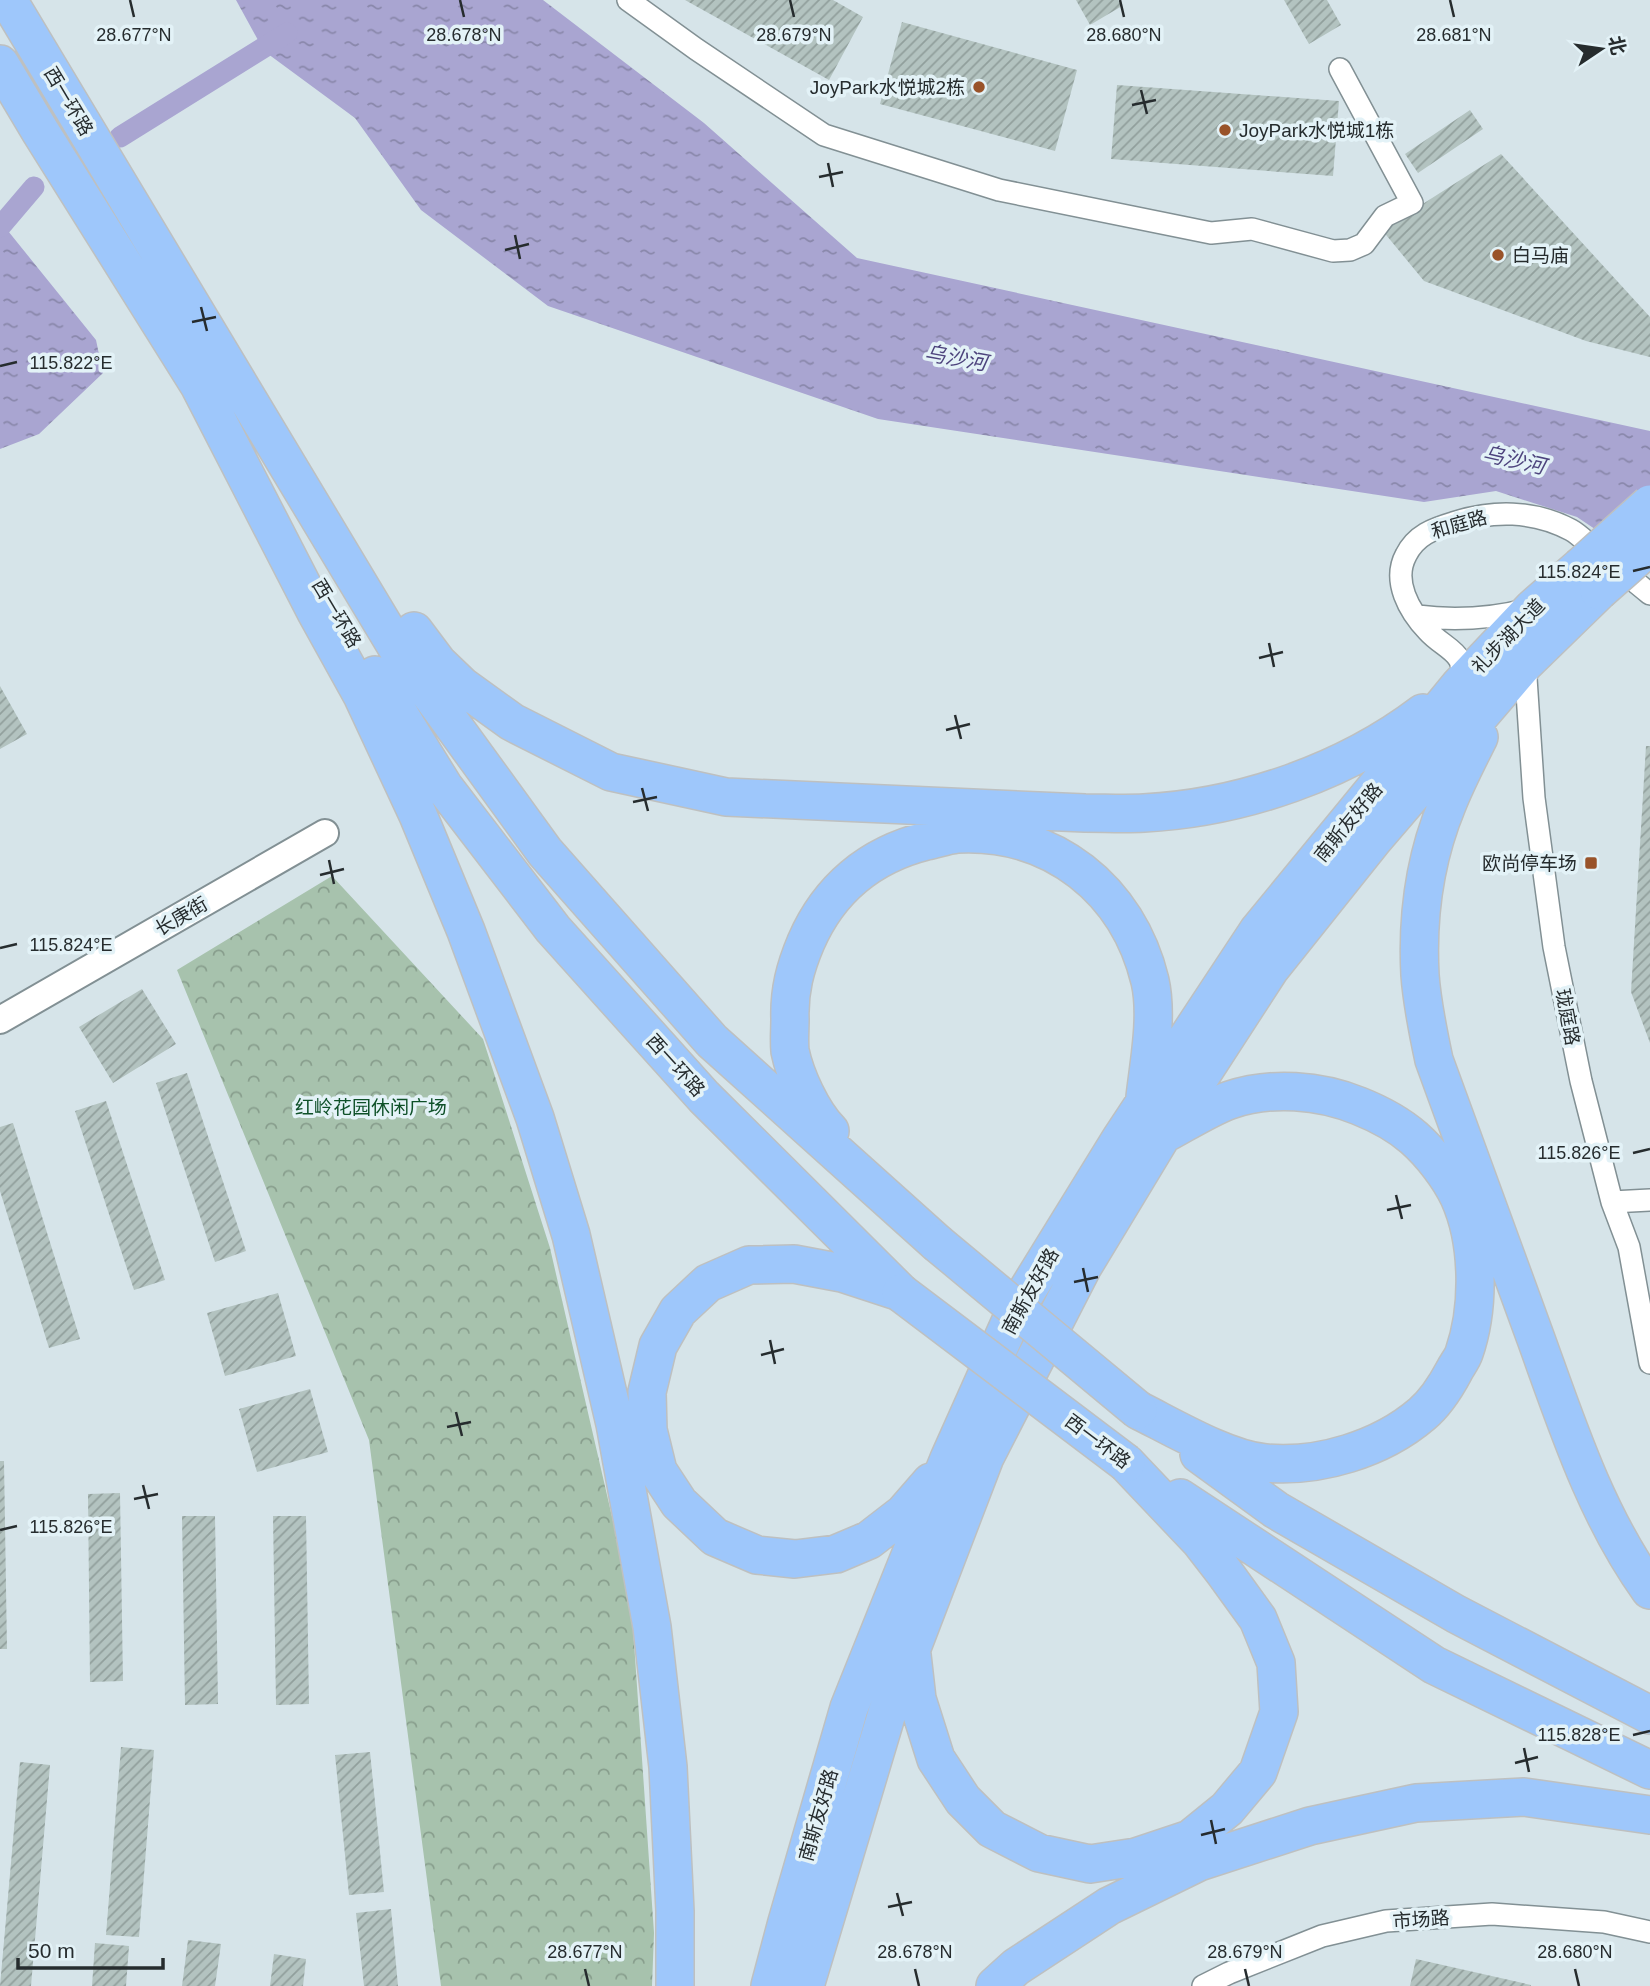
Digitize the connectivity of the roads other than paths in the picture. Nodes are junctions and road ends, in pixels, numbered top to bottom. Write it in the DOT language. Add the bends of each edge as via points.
graph roads {
  1 [pos="8,0"];
  2 [pos="628,0"];
  3 [pos="0,64"];
  4 [pos="1340,69"];
  5 [pos="214,377"];
  6 [pos="1650,505"];
  7 [pos="1650,546"];
  8 [pos="1589,579"];
  9 [pos="1650,594"];
  10 [pos="1533,608"];
  11 [pos="1417,616"];
  12 [pos="1525,663"];
  13 [pos="1461,685"];
  14 [pos="1499,695"];
  15 [pos="325,833"];
  16 [pos="0,1020"];
  17 [pos="1144,1104"];
  18 [pos="1163,1134"];
  19 [pos="1650,1200"];
  20 [pos="1612,1202"];
  21 [pos="937,1243"];
  22 [pos="1640,1247"];
  23 [pos="901,1293"];
  24 [pos="1650,1363"];
  25 [pos="1138,1410"];
  26 [pos="949,1459"];
  27 [pos="1126,1463"];
  28 [pos="1650,1590"];
  29 [pos="912,1648"];
  30 [pos="1650,1715"];
  31 [pos="1650,1770"];
  32 [pos="1650,1815"];
  33 [pos="1650,1931"];
  34 [pos="675,1986"];
  35 [pos="770,1986"];
  36 [pos="805,1986"];
  37 [pos="995,1986"];
  38 [pos="1203,1986"];
  1 -- 5 [label="highway, 西一环路"];
  2 -- 4 [label="street" via="824,135 999,190 1211,233 1252,229 1334,251 1364,244 1385,216 1412,203"];
  3 -- 5 [label="highway, 西一环路" via="40,131"];
  5 -- 13 [label="highway" via="438,663 512,722 611,772 726,797 1144,813 1200,807 1296,782 1397,733"];
  5 -- 21 [label="highway, 西一环路" via="399,651 545,852 712,1041"];
  5 -- 23 [label="highway, 西一环路" via="444,787 545,918 704,1097"];
  5 -- 34 [label="highway" via="316,612 362,695 418,814 531,1106 571,1235 615,1424 652,1627 668,1767"];
  6 -- 8 [label="highway, 礼步湖大道, bridge"];
  7 -- 8 [label="highway, 礼步湖大道, bridge"];
  8 -- 10 [label="highway, 礼步湖大道"];
  8 -- 12 [label="highway, 礼步湖大道"];
  9 -- 11 [label="street, 和庭路" via="1574,531 1540,518 1486,514 1423,534 1405,556 1400,572 1402,589"];
  10 -- 11 [label="street" via="1472,617"];
  10 -- 13 [label="highway, 礼步湖大道"];
  11 -- 13 [label="street, 和庭路" via="1461,663"];
  12 -- 14 [label="highway, 礼步湖大道"];
  12 -- 20 [label="street, 珑庭路" via="1534,798 1554,947"];
  13 -- 17 [label="highway, 南斯友好路" via="1258,931"];
  14 -- 18 [label="highway, 南斯友好路" via="1373,840 1270,969"];
  14 -- 28 [label="highway" via="1446,807 1427,868 1420,920 1426,1018 1434,1060 1568,1427 1600,1505"];
  15 -- 16 [label="street, 长庚街"];
  17 -- 21 [label="highway" via="1153,1028 1150,984 1124,917 1079,869 1047,849 1004,836 956,834 903,847 864,867 834,895 812,928 795,968 790,1050 802,1087 825,1126"];
  17 -- 26 [label="highway, 南斯友好路" via="1017,1307"];
  18 -- 25 [label="highway" via="1229,1100 1269,1092 1343,1099 1380,1115 1414,1138 1459,1197 1475,1271 1473,1310 1464,1353 1424,1413 1367,1447 1332,1458 1299,1464 1263,1463 1221,1451"];
  18 -- 29 [label="highway, 南斯友好路" via="1082,1268 985,1457"];
  19 -- 20 [label="street"];
  20 -- 22 [label="street, 珑庭路"];
  21 -- 25 [label="highway, 西一环路, bridge"];
  22 -- 24 [label="street, 珑庭路"];
  23 -- 26 [label="highway" via="842,1273 794,1264 749,1265 708,1283 678,1311 658,1346 647,1392 648,1430 658,1471 679,1503 715,1537 757,1555 795,1559 836,1554 869,1540 904,1513"];
  23 -- 27 [label="highway, 西一环路, bridge"];
  25 -- 30 [label="highway, 西一环路" via="1276,1510 1456,1614"];
  26 -- 35 [label="highway, 南斯友好路" via="849,1708"];
  27 -- 29 [label="highway" via="1224,1572 1258,1619 1276,1663 1279,1712 1258,1772 1227,1810 1190,1839 1136,1857 1090,1864 1039,1853 992,1829 963,1800 936,1759 917,1699"];
  27 -- 31 [label="highway, 西一环路" via="1434,1665"];
  29 -- 36 [label="highway, 南斯友好路" via="887,1713"];
  32 -- 37 [label="highway" via="1524,1797 1416,1803 1310,1826 1199,1862 1110,1906 1016,1967"];
  33 -- 38 [label="street, 市场路" via="1604,1922 1492,1914 1386,1921 1322,1936"];
}
